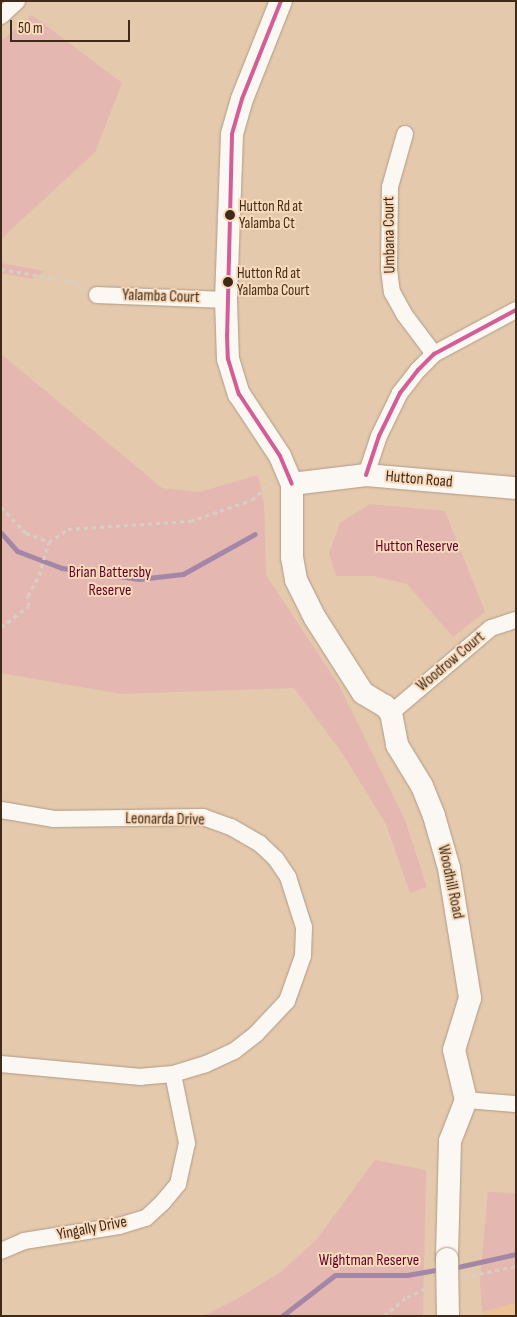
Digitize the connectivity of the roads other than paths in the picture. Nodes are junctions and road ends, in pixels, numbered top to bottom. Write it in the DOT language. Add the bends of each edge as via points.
graph roads {
  1 [pos="17,1"];
  2 [pos="281,1"];
  3 [pos="1,16"];
  4 [pos="405,134"];
  5 [pos="97,295"];
  6 [pos="226,300"];
  7 [pos="516,310"];
  8 [pos="434,354"];
  9 [pos="366,475"];
  10 [pos="282,482"];
  11 [pos="516,488"];
  12 [pos="516,620"];
  13 [pos="391,713"];
  14 [pos="1,810"];
  15 [pos="1,1064"];
  16 [pos="173,1074"];
  17 [pos="466,1100"];
  18 [pos="516,1104"];
  19 [pos="1,1251"];
  20 [pos="448,1316"];
  1 -- 3 [label="street"];
  2 -- 6 [label="street" via="242,98 232,135"];
  4 -- 8 [label="street, Umbana Court" via="390,187 388,268 392,292"];
  5 -- 6 [label="street, Yalamba Court"];
  6 -- 10 [label="street" via="228,359 232,378 252,416 280,456"];
  7 -- 8 [label="street"];
  8 -- 9 [label="street" via="400,393 379,436"];
  9 -- 10 [label="street, Hutton Road"];
  9 -- 11 [label="street, Hutton Road"];
  10 -- 13 [label="street" via="296,580 315,618 363,693"];
  12 -- 13 [label="street, Woodrow Court" via="491,628"];
  13 -- 17 [label="street, Woodhill Road" via="397,745 428,801 449,868 470,979 470,998 454,1050"];
  14 -- 16 [label="street, Leonarda Drive" via="54,819 203,817 232,827 260,844 288,877 304,927 303,956 287,1001 273,1018 234,1051"];
  15 -- 16 [label="street, Leonarda Drive" via="141,1077"];
  16 -- 19 [label="street, Yingally Drive" via="187,1143 178,1184 163,1202 146,1218 119,1226 24,1241"];
  17 -- 18 [label="street"];
  17 -- 20 [label="street, bridge" via="450,1141"];
}
